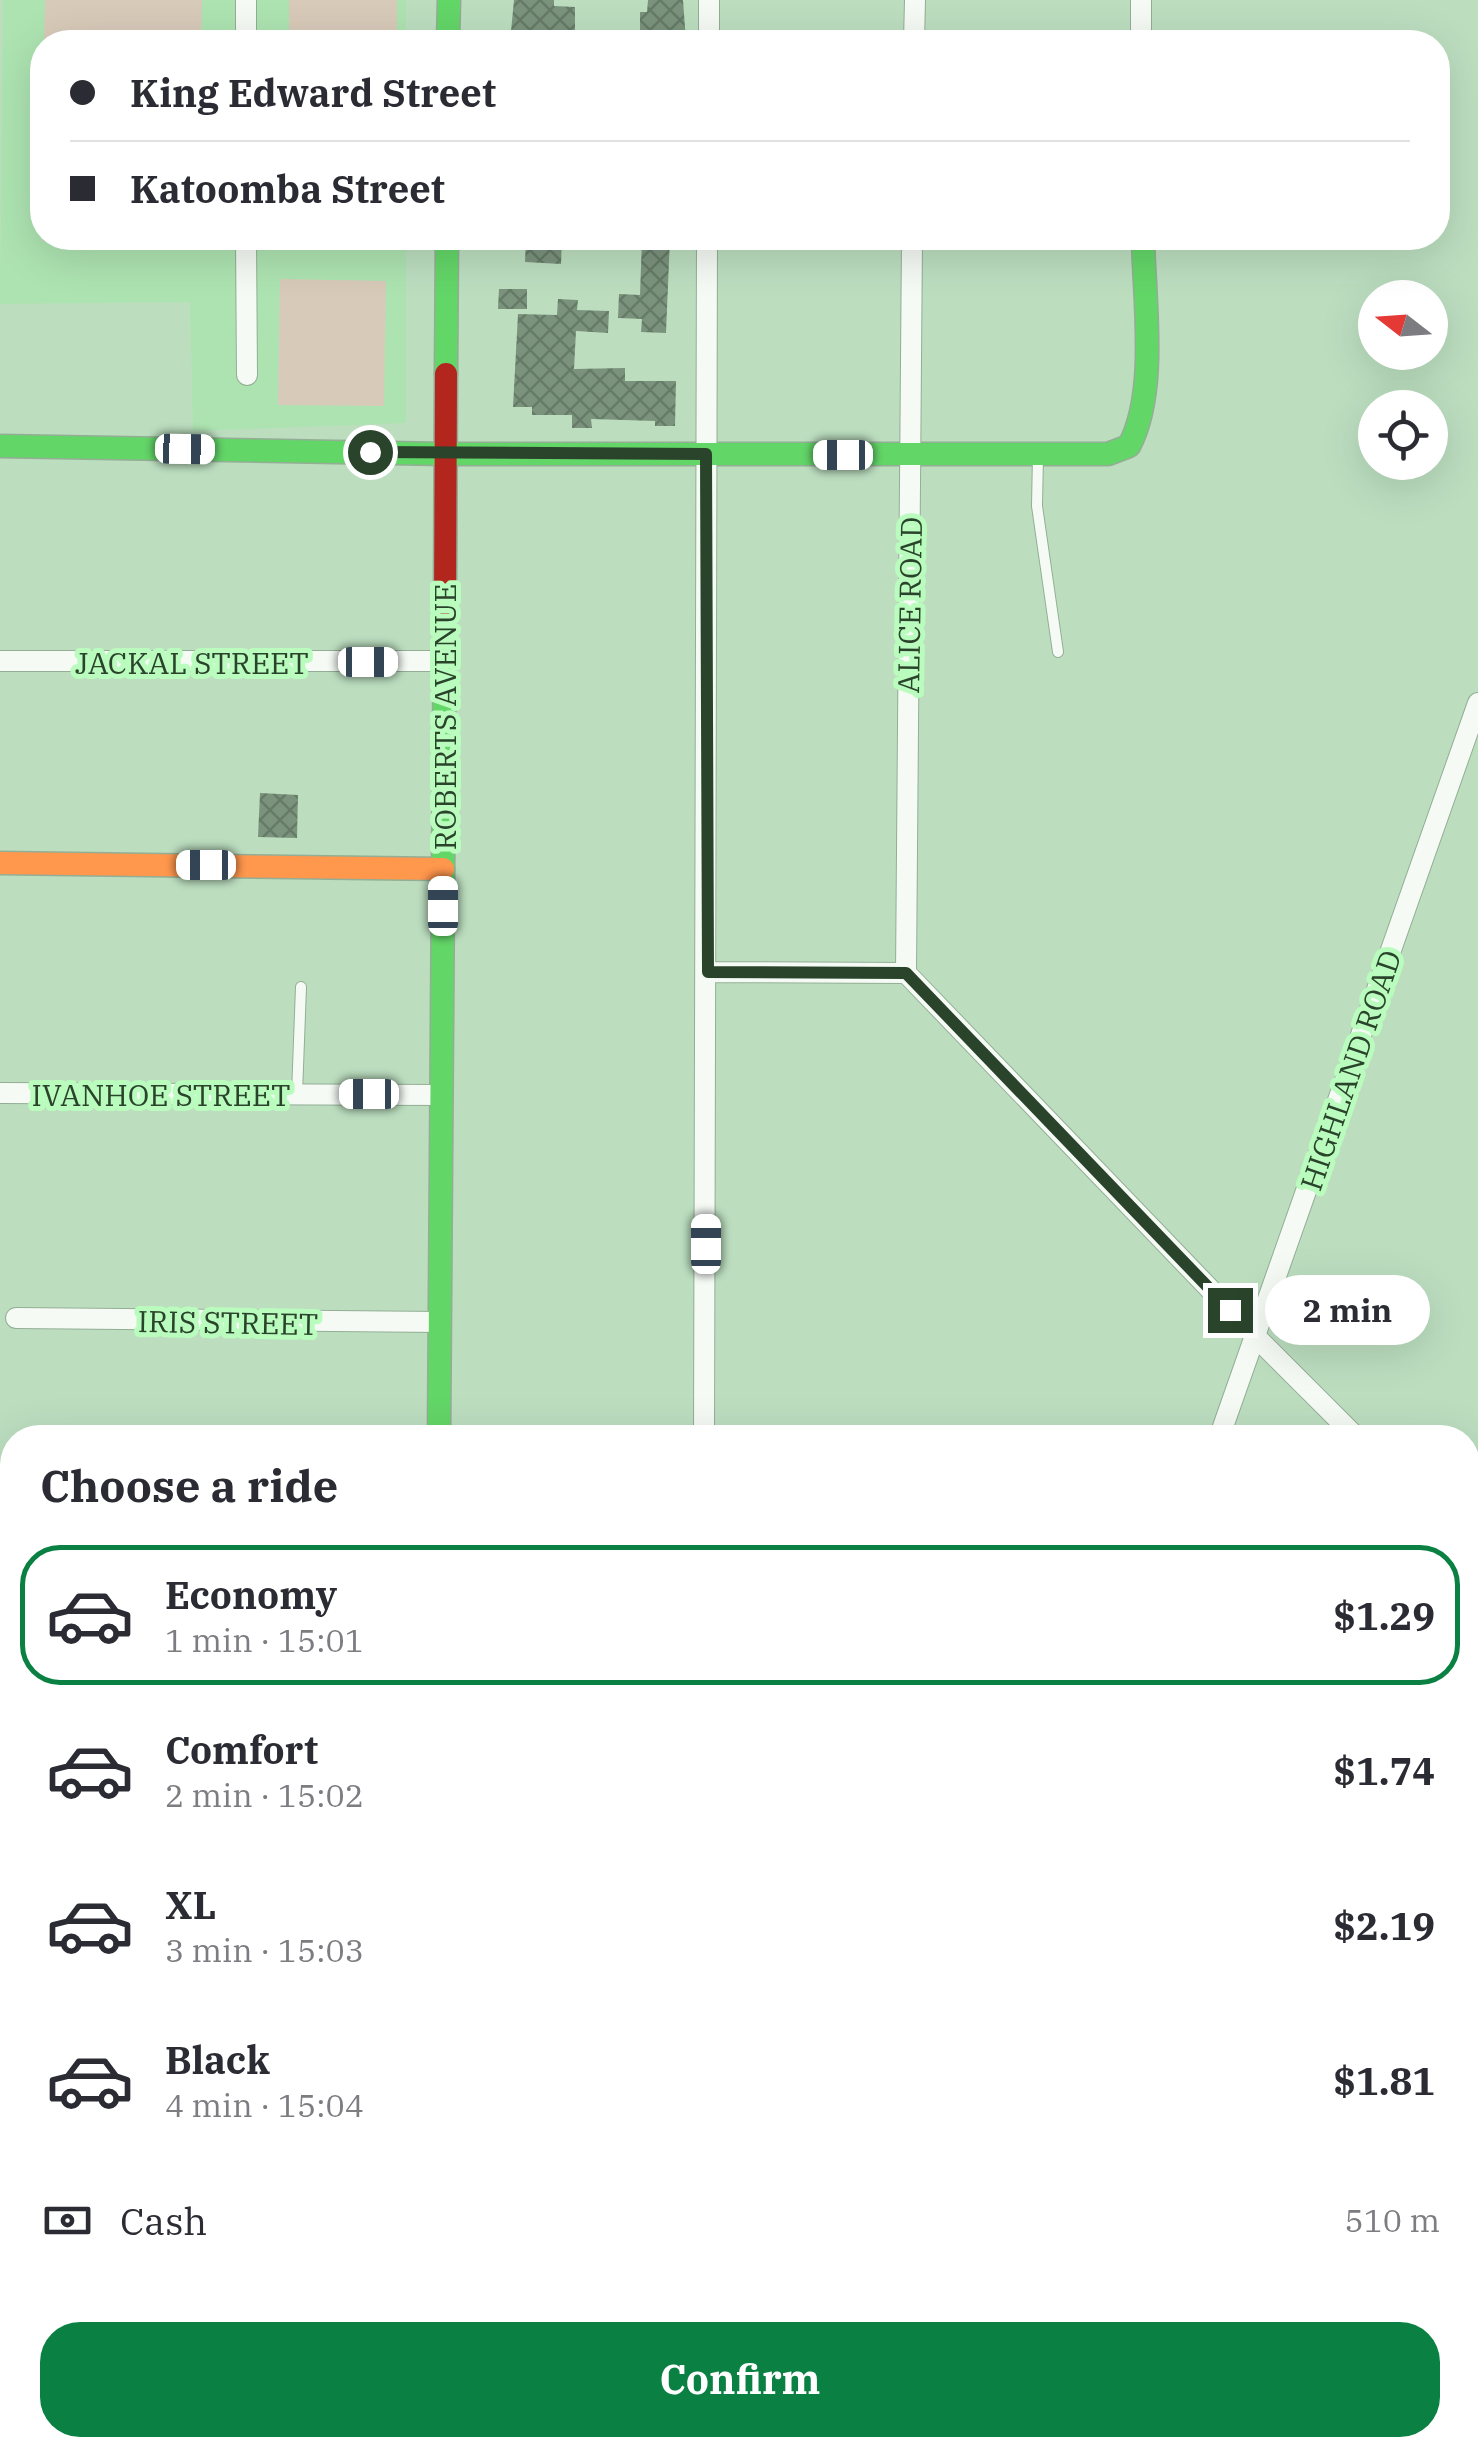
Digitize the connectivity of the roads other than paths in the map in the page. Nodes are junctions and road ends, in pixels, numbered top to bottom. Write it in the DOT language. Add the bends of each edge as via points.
graph roads {
  1 [pos="246,0"];
  2 [pos="449,0"];
  3 [pos="709,0"];
  4 [pos="914,0"];
  5 [pos="1141,0"];
  6 [pos="246,30"];
  7 [pos="448,30"];
  8 [pos="708,30"];
  9 [pos="914,30"];
  10 [pos="1141,30"];
  11 [pos="246,250"];
  12 [pos="448,250"];
  13 [pos="707,250"];
  14 [pos="912,250"];
  15 [pos="1142,250"];
  16 [pos="247,375"];
  17 [pos="0,446"];
  18 [pos="444,454"];
  19 [pos="706,454"];
  20 [pos="1038,454"];
  21 [pos="912,455"];
  22 [pos="1058,652"];
  23 [pos="0,661"];
  24 [pos="445,661"];
  25 [pos="1478,703"];
  26 [pos="0,864"];
  27 [pos="443,869"];
  28 [pos="708,972"];
  29 [pos="906,973"];
  30 [pos="301,988"];
  31 [pos="0,1093"];
  32 [pos="297,1094"];
  33 [pos="442,1094"];
  34 [pos="16,1318"];
  35 [pos="440,1322"];
  36 [pos="1256,1337"];
  37 [pos="439,1425"];
  38 [pos="704,1425"];
  39 [pos="1225,1425"];
  40 [pos="1344,1425"];
  1 -- 6 [label="street"];
  2 -- 7 [label="street"];
  3 -- 8 [label="street"];
  4 -- 9 [label="street"];
  5 -- 10 [label="street"];
  11 -- 16 [label="street"];
  12 -- 18 [label="street, ROBERTS AVENUE"];
  13 -- 19 [label="street"];
  14 -- 21 [label="street, ALICE ROAD"];
  15 -- 20 [label="street" via="1139,429 1130,446 1108,454"];
  17 -- 18 [label="street"];
  18 -- 19 [label="street"];
  18 -- 24 [label="street, ROBERTS AVENUE"];
  19 -- 21 [label="street"];
  19 -- 28 [label="street"];
  20 -- 21 [label="street"];
  20 -- 22 [label="lane" via="1036,506"];
  21 -- 29 [label="street, ALICE ROAD"];
  23 -- 24 [label="street, JACKAL STREET"];
  24 -- 27 [label="street, ROBERTS AVENUE"];
  25 -- 36 [label="street, HIGHLAND ROAD"];
  26 -- 27 [label="street"];
  27 -- 33 [label="street, ROBERTS AVENUE"];
  28 -- 29 [label="street"];
  28 -- 38 [label="street"];
  29 -- 36 [label="street"];
  30 -- 32 [label="lane"];
  31 -- 32 [label="street, IVANHOE STREET"];
  32 -- 33 [label="street, IVANHOE STREET"];
  33 -- 35 [label="street, ROBERTS AVENUE"];
  34 -- 35 [label="street, IRIS STREET"];
  35 -- 37 [label="street, ROBERTS AVENUE"];
  36 -- 39 [label="street, HIGHLAND ROAD"];
  36 -- 40 [label="street"];
}
